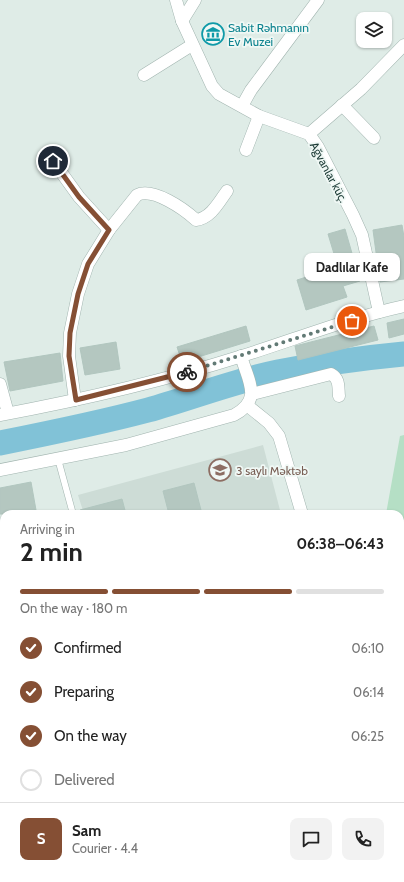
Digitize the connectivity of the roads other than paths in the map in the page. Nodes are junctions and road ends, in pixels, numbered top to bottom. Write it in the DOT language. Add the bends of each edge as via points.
graph roads {
  1 [pos="176,0"];
  2 [pos="195,0"];
  3 [pos="318,0"];
  4 [pos="182,21"];
  5 [pos="192,45"];
  6 [pos="404,45"];
  7 [pos="144,75"];
  8 [pos="342,105"];
  9 [pos="242,106"];
  10 [pos="259,116"];
  11 [pos="309,134"];
  12 [pos="374,138"];
  13 [pos="246,150"];
  14 [pos="53,161"];
  15 [pos="227,191"];
  16 [pos="109,230"];
  17 [pos="404,306"];
  18 [pos="379,312"];
  19 [pos="241,356"];
  20 [pos="0,384"];
  21 [pos="252,394"];
  22 [pos="339,396"];
  23 [pos="76,400"];
  24 [pos="248,406"];
  25 [pos="4,414"];
  26 [pos="58,459"];
  27 [pos="0,470"];
  28 [pos="72,510"];
  29 [pos="301,510"];
  1 -- 4 [label="street, Ağvanlar küç."];
  2 -- 4 [label="street"];
  3 -- 9 [label="street" via="251,90"];
  4 -- 5 [label="street, Ağvanlar küç."];
  5 -- 7 [label="street"];
  5 -- 9 [label="street, Ağvanlar küç." via="212,86 219,94"];
  6 -- 8 [label="street"];
  8 -- 11 [label="street"];
  8 -- 12 [label="street"];
  9 -- 10 [label="street, Ağvanlar küç."];
  10 -- 11 [label="street, Ağvanlar küç."];
  10 -- 13 [label="street"];
  11 -- 18 [label="street, Ağvanlar küç." via="362,236"];
  14 -- 16 [label="street" via="79,197"];
  15 -- 16 [label="street" via="210,214 196,220 186,210 173,203 153,193 143,192 137,195"];
  16 -- 23 [label="street" via="88,264 78,294 70,333 69,356"];
  17 -- 18 [label="street"];
  18 -- 19 [label="street"];
  19 -- 21 [label="street"];
  19 -- 23 [label="street" via="163,379"];
  20 -- 25 [label="street"];
  21 -- 22 [label="street" via="331,374 336,376"];
  21 -- 24 [label="street"];
  23 -- 25 [label="street"];
  24 -- 26 [label="street" via="234,415 170,434"];
  24 -- 29 [label="street" via="269,423 279,436"];
  26 -- 27 [label="street"];
  26 -- 28 [label="lane"];
}
